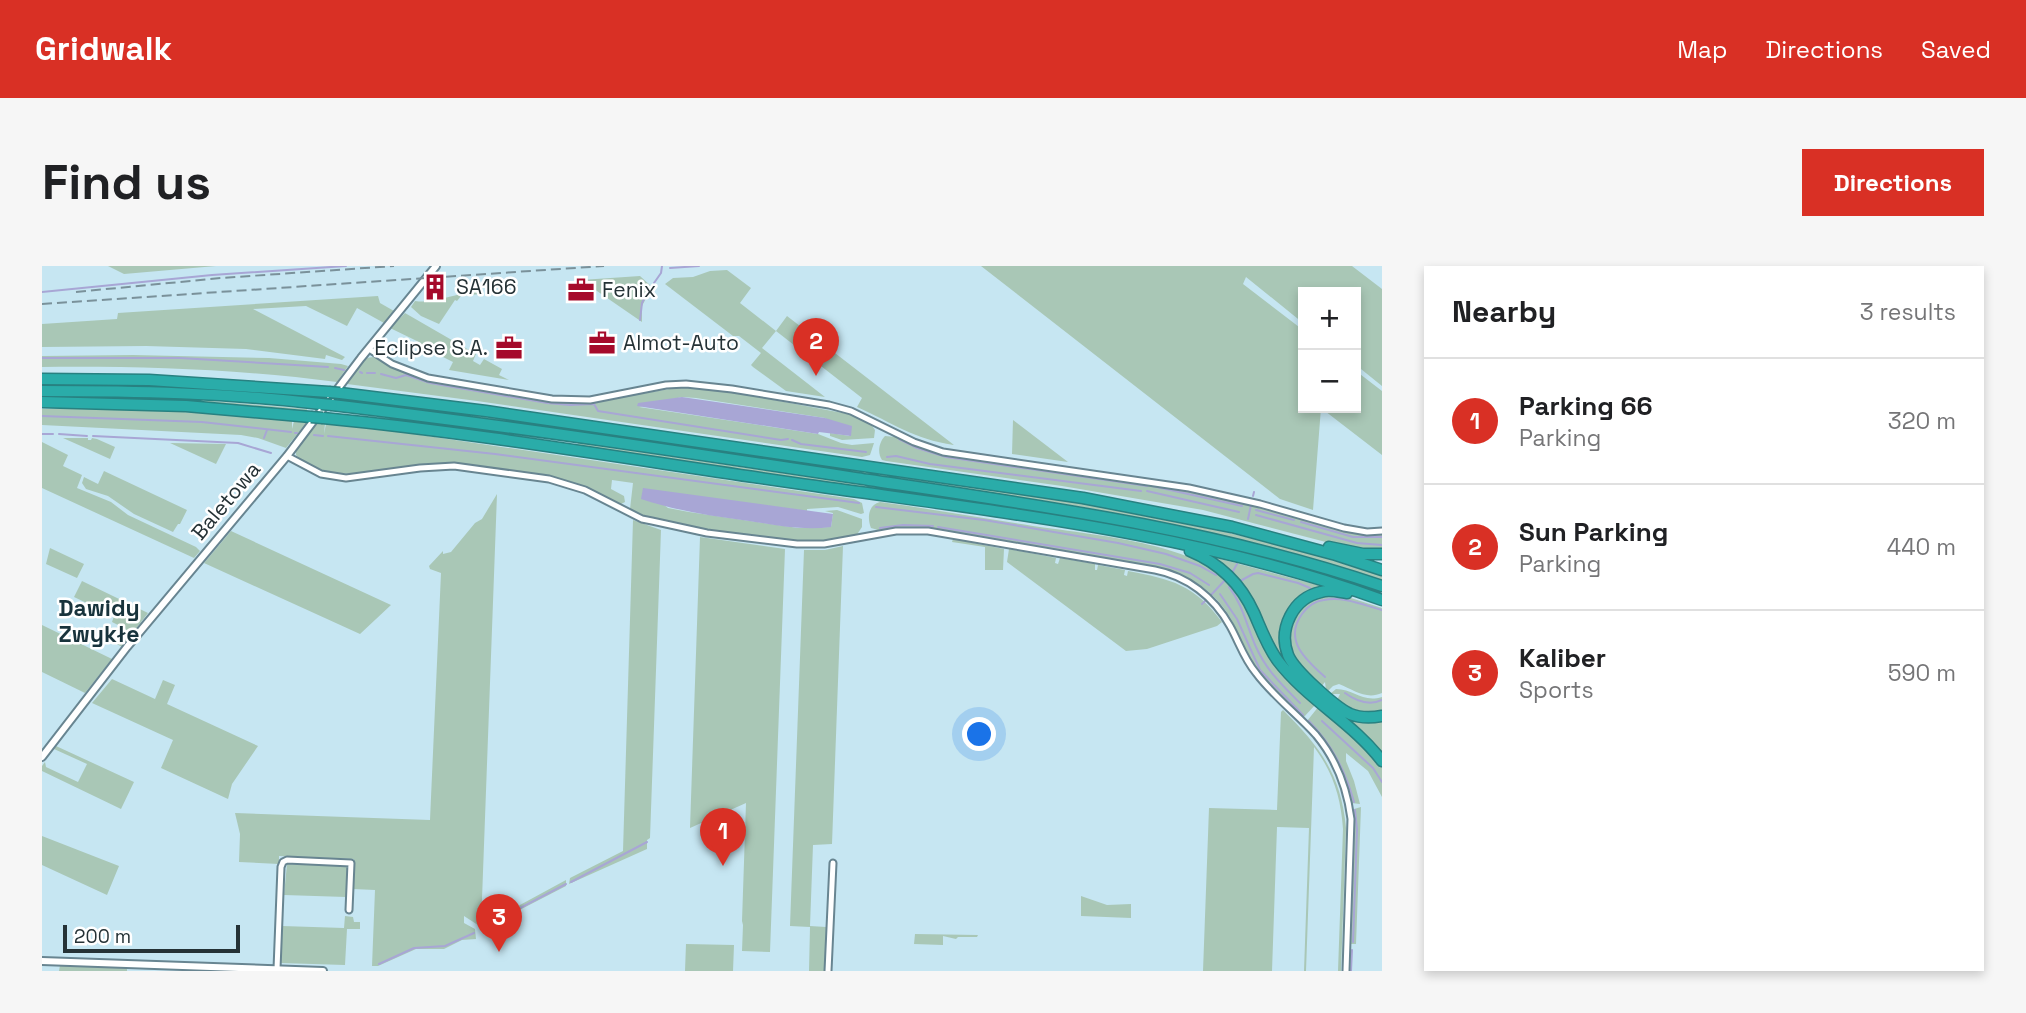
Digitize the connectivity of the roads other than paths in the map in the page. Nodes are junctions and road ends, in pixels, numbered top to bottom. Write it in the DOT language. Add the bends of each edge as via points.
graph roads {
  1 [pos="436,266"];
  2 [pos="369,349"];
  3 [pos="42,379"];
  4 [pos="42,391"];
  5 [pos="42,402"];
  6 [pos="498,427"];
  7 [pos="590,453"];
  8 [pos="287,456"];
  9 [pos="1382,531"];
  10 [pos="1170,543"];
  11 [pos="1307,547"];
  12 [pos="1382,554"];
  13 [pos="1382,570"];
  14 [pos="1382,586"];
  15 [pos="1360,592"];
  16 [pos="1382,600"];
  17 [pos="1382,716"];
  18 [pos="42,757"];
  19 [pos="1382,761"];
  20 [pos="833,863"];
  21 [pos="349,910"];
  22 [pos="42,961"];
  23 [pos="148,968"];
  24 [pos="277,969"];
  25 [pos="323,971"];
  26 [pos="828,971"];
  27 [pos="1346,971"];
  1 -- 2 [label="street, Baletowa"];
  2 -- 8 [label="street, Baletowa"];
  2 -- 9 [label="street" via="428,378 552,399 590,400 686,384 829,405 943,452 1189,488 1344,528"];
  3 -- 11 [label="highway, bridge" via="149,380 328,392 473,409 1083,498 1232,527"];
  4 -- 6 [label="highway, bridge" via="185,394 321,404"];
  5 -- 7 [label="highway, bridge" via="186,406 323,418"];
  6 -- 7 [label="highway"];
  6 -- 14 [label="highway" via="1086,512 1202,535"];
  7 -- 10 [label="highway" via="1092,527"];
  8 -- 18 [label="street, Baletowa" via="127,647"];
  8 -- 27 [label="street" via="321,474 345,478 454,466 542,477 585,490 642,519 707,533 804,545 896,531 928,531 1181,578 1214,603 1252,668 1325,747 1340,777 1351,819"];
  10 -- 15 [label="highway" via="1248,559"];
  10 -- 19 [label="highway" via="1205,558 1228,575 1248,600 1282,666"];
  11 -- 12 [label="highway"];
  11 -- 13 [label="highway"];
  15 -- 16 [label="highway"];
  15 -- 17 [label="highway" via="1320,592 1304,599 1289,616 1284,637 1295,667 1345,711 1361,717"];
  20 -- 26 [label="street"];
  21 -- 24 [label="street" via="351,863 284,862"];
  22 -- 23 [label="street"];
  23 -- 24 [label="street"];
  24 -- 25 [label="street"];
}
